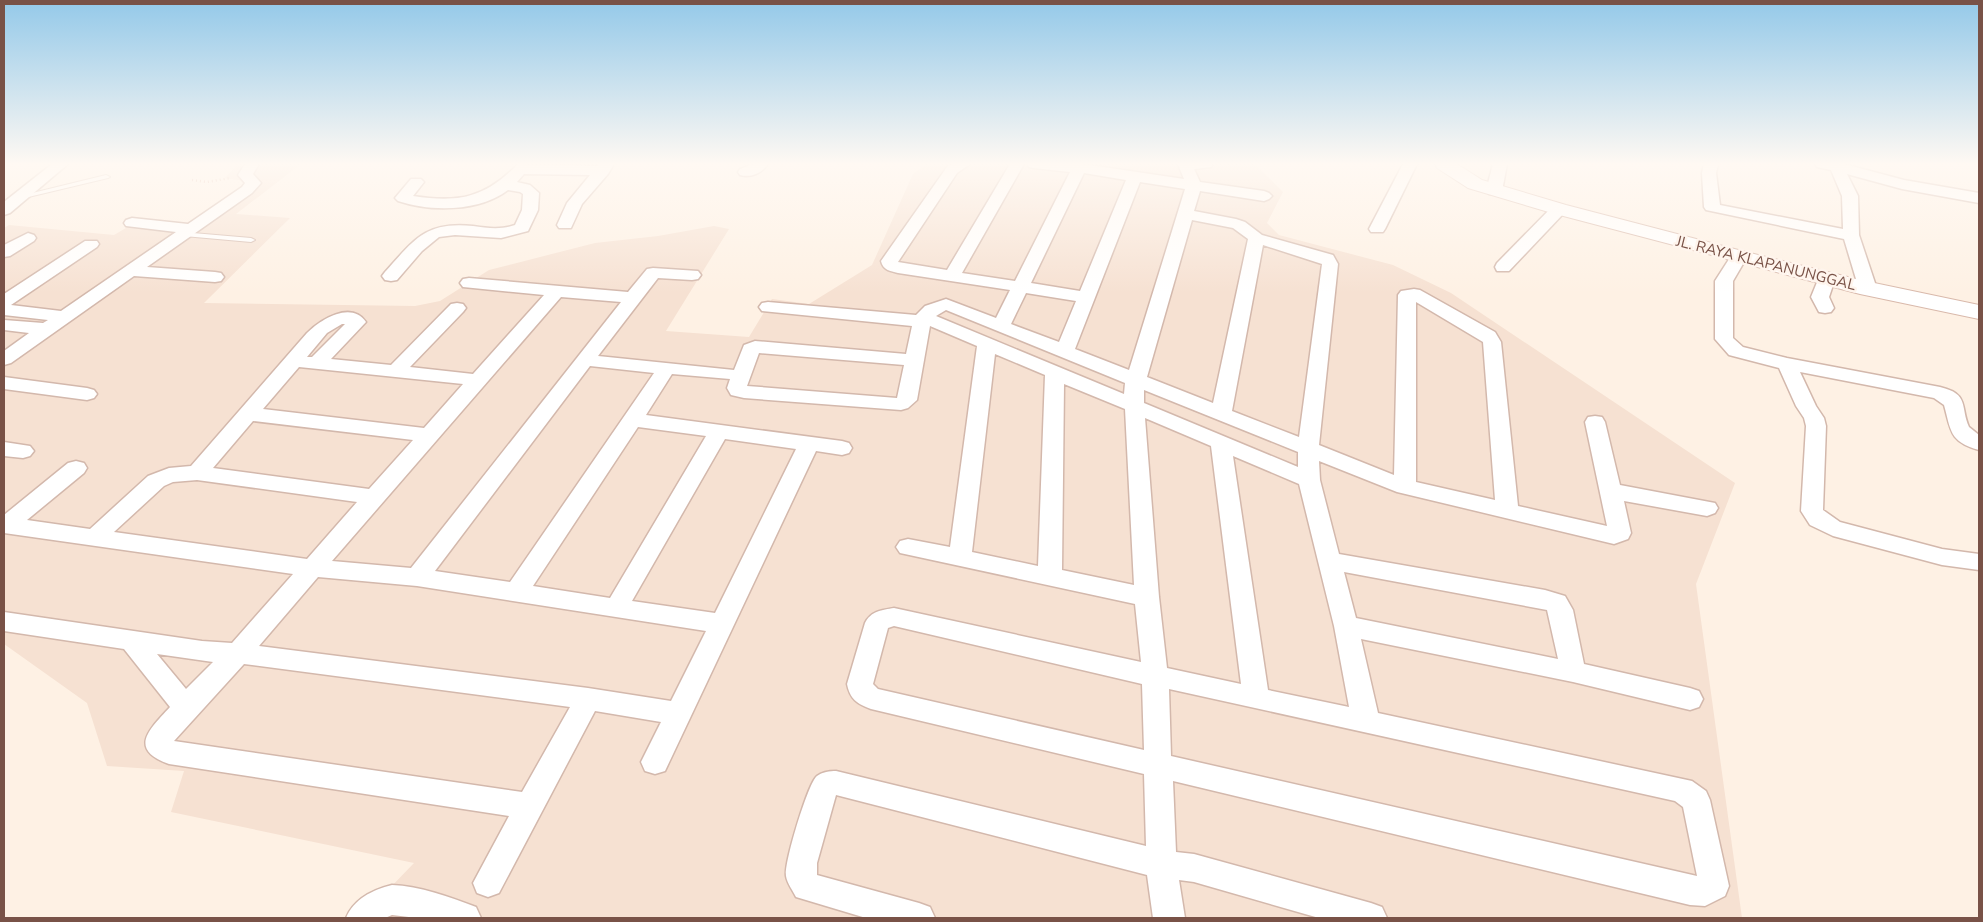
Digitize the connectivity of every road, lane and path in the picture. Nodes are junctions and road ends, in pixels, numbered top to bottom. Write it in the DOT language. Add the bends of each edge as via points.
graph roads {
  1 [pos="222,207"];
  2 [pos="530,207"];
  3 [pos="573,207"];
  4 [pos="926,207"];
  5 [pos="992,207"];
  6 [pos="1059,207"];
  7 [pos="1122,207"];
  8 [pos="1188,207"];
  9 [pos="1388,207"];
  10 [pos="1552,207"];
  11 [pos="1712,207"];
  12 [pos="1850,207"];
  13 [pos="1559,209"];
  14 [pos="1186,214"];
  15 [pos="132,224"];
  16 [pos="565,225"];
  17 [pos="1377,229"];
  18 [pos="188,231"];
  19 [pos="1851,235"];
  20 [pos="28,238"];
  21 [pos="1256,238"];
  22 [pos="251,240"];
  23 [pos="91,244"];
  24 [pos="4,252"];
  25 [pos="1739,257"];
  26 [pos="1503,267"];
  27 [pos="131,271"];
  28 [pos="391,276"];
  29 [pos="692,276"];
  30 [pos="952,276"];
  31 [pos="215,277"];
  32 [pos="1826,279"];
  33 [pos="468,283"];
  34 [pos="1020,286"];
  35 [pos="1868,289"];
  36 [pos="557,291"];
  37 [pos="1087,297"];
  38 [pos="633,298"];
  39 [pos="4,302"];
  40 [pos="768,307"];
  41 [pos="457,308"];
  42 [pos="1825,308"];
  43 [pos="4,310"];
  44 [pos="1979,312"];
  45 [pos="65,317"];
  46 [pos="923,319"];
  47 [pos="4,326"];
  48 [pos="1001,326"];
  49 [pos="46,329"];
  50 [pos="987,344"];
  51 [pos="1064,352"];
  52 [pos="4,359"];
  53 [pos="585,360"];
  54 [pos="916,360"];
  55 [pos="294,361"];
  56 [pos="318,362"];
  57 [pos="1787,364"];
  58 [pos="666,368"];
  59 [pos="396,371"];
  60 [pos="1055,372"];
  61 [pos="728,374"];
  62 [pos="477,380"];
  63 [pos="4,383"];
  64 [pos="1135,392"];
  65 [pos="87,394"];
  66 [pos="249,414"];
  67 [pos="1221,415"];
  68 [pos="633,420"];
  69 [pos="1595,422"];
  70 [pos="718,433"];
  71 [pos="428,435"];
  72 [pos="1222,443"];
  73 [pos="1979,443"];
  74 [pos="809,444"];
  75 [pos="842,448"];
  76 [pos="1308,449"];
  77 [pos="76,468"];
  78 [pos="197,473"];
  79 [pos="1309,480"];
  80 [pos="1405,487"];
  81 [pos="1610,491"];
  82 [pos="374,497"];
  83 [pos="1707,508"];
  84 [pos="1507,512"];
  85 [pos="5,525"];
  86 [pos="95,537"];
  87 [pos="908,547"];
  88 [pos="960,557"];
  89 [pos="1330,561"];
  90 [pos="1979,562"];
  91 [pos="312,568"];
  92 [pos="1050,577"];
  93 [pos="417,578"];
  94 [pos="516,593"];
  95 [pos="1147,597"];
  96 [pos="616,608"];
  97 [pos="4,622"];
  98 [pos="721,624"];
  99 [pos="1346,626"];
  100 [pos="131,640"];
  101 [pos="238,654"];
  102 [pos="1572,672"];
  103 [pos="1155,676"];
  104 [pos="1256,698"];
  105 [pos="588,699"];
  106 [pos="1690,699"];
  107 [pos="187,706"];
  108 [pos="677,713"];
  109 [pos="1366,722"];
  110 [pos="655,762"];
  111 [pos="1159,765"];
  112 [pos="528,806"];
  113 [pos="1161,864"];
  114 [pos="488,883"];
  115 [pos="362,918"];
  116 [pos="465,918"];
  117 [pos="919,918"];
  118 [pos="1169,918"];
  119 [pos="1371,918"];
  1 -- 18 [label="street"];
  2 -- 28 [label="street" via="522,228 509,233 448,231 431,235"];
  3 -- 16 [label="street"];
  4 -- 30 [label="street" via="889,261 890,265"];
  5 -- 30 [label="street"];
  6 -- 34 [label="street"];
  7 -- 37 [label="street"];
  8 -- 14 [label="street"];
  9 -- 17 [label="street"];
  10 -- 13 [label="street, JL. RAYA KLAPANUNGGAL"];
  11 -- 19 [label="street"];
  12 -- 19 [label="street"];
  13 -- 25 [label="street, JL. RAYA KLAPANUNGGAL"];
  13 -- 26 [label="street"];
  14 -- 21 [label="street" via="1239,225"];
  14 -- 64 [label="street"];
  15 -- 18 [label="street"];
  18 -- 22 [label="lane"];
  18 -- 27 [label="street"];
  19 -- 35 [label="street"];
  20 -- 24 [label="street"];
  21 -- 67 [label="street"];
  21 -- 76 [label="street" via="1327,259 1330,264"];
  23 -- 39 [label="street"];
  25 -- 32 [label="street, JL. RAYA KLAPANUNGGAL"];
  25 -- 57 [label="street" via="1724,281 1724,339 1736,351"];
  27 -- 31 [label="street"];
  27 -- 45 [label="street"];
  29 -- 38 [label="street" via="653,273"];
  30 -- 34 [label="street"];
  32 -- 35 [label="street, JL. RAYA KLAPANUNGGAL"];
  32 -- 42 [label="street" via="1820,297"];
  33 -- 36 [label="street"];
  34 -- 37 [label="street"];
  34 -- 48 [label="street"];
  35 -- 44 [label="street, JL. RAYA KLAPANUNGGAL"];
  36 -- 38 [label="street"];
  36 -- 62 [label="street"];
  37 -- 51 [label="street"];
  38 -- 53 [label="street"];
  40 -- 46 [label="street"];
  41 -- 59 [label="street"];
  43 -- 45 [label="street"];
  45 -- 49 [label="street"];
  46 -- 48 [label="street" via="931,310 946,304"];
  46 -- 50 [label="street"];
  46 -- 54 [label="street"];
  47 -- 49 [label="street"];
  48 -- 51 [label="street"];
  49 -- 52 [label="street"];
  50 -- 60 [label="street"];
  50 -- 88 [label="street"];
  51 -- 64 [label="street"];
  53 -- 58 [label="street"];
  53 -- 93 [label="street"];
  54 -- 54 [label="street" via="907,400 898,405 744,392 737,388 751,349 755,347"];
  55 -- 56 [label="street"];
  55 -- 56 [label="street" via="332,321 340,318 357,322"];
  55 -- 66 [label="street"];
  56 -- 59 [label="street"];
  57 -- 73 [label="street" via="1950,397 1961,433"];
  57 -- 90 [label="street" via="1816,426 1810,504 1818,519 1833,528 1942,557"];
  58 -- 61 [label="street"];
  58 -- 68 [label="street"];
  59 -- 62 [label="street"];
  60 -- 64 [label="street"];
  60 -- 92 [label="street"];
  62 -- 71 [label="street"];
  63 -- 65 [label="street"];
  64 -- 67 [label="street"];
  64 -- 72 [label="street"];
  64 -- 95 [label="street"];
  66 -- 71 [label="street"];
  66 -- 78 [label="street"];
  67 -- 76 [label="street"];
  68 -- 70 [label="street"];
  68 -- 94 [label="street"];
  69 -- 81 [label="street"];
  70 -- 74 [label="street"];
  70 -- 96 [label="street"];
  71 -- 82 [label="street"];
  72 -- 79 [label="street"];
  72 -- 104 [label="street"];
  74 -- 75 [label="street"];
  74 -- 98 [label="street"];
  76 -- 79 [label="street"];
  76 -- 80 [label="street"];
  77 -- 85 [label="street"];
  78 -- 82 [label="street"];
  78 -- 86 [label="street" via="169,475 156,481"];
  79 -- 89 [label="street"];
  80 -- 84 [label="street"];
  80 -- 84 [label="street" via="1407,295 1414,294 1488,336 1492,342"];
  81 -- 83 [label="street"];
  81 -- 84 [label="street" via="1620,533 1614,536"];
  82 -- 91 [label="street"];
  85 -- 86 [label="street"];
  86 -- 91 [label="street"];
  87 -- 88 [label="street"];
  88 -- 92 [label="street"];
  89 -- 99 [label="street"];
  89 -- 102 [label="street" via="1545,598 1556,603 1561,610"];
  91 -- 93 [label="street"];
  91 -- 101 [label="street"];
  92 -- 95 [label="street"];
  93 -- 94 [label="street"];
  94 -- 96 [label="street"];
  95 -- 103 [label="street"];
  96 -- 98 [label="street"];
  97 -- 100 [label="street"];
  98 -- 108 [label="street"];
  99 -- 102 [label="street"];
  99 -- 109 [label="street"];
  100 -- 101 [label="street"];
  100 -- 107 [label="street"];
  101 -- 105 [label="street"];
  101 -- 107 [label="street"];
  102 -- 106 [label="street"];
  103 -- 104 [label="street"];
  103 -- 111 [label="street"];
  103 -- 111 [label="street" via="894,617 877,623 860,684 862,692 871,698"];
  104 -- 109 [label="street"];
  105 -- 108 [label="street"];
  105 -- 112 [label="street"];
  107 -- 112 [label="street" via="159,738 159,746 169,752"];
  108 -- 110 [label="street"];
  109 -- 111 [label="street" via="1682,790 1696,800 1714,886 1705,892 1690,890"];
  111 -- 113 [label="street"];
  112 -- 114 [label="street"];
  113 -- 117 [label="street" via="836,783 828,784 822,791 802,863 801,877 807,887"];
  113 -- 118 [label="street"];
  113 -- 119 [label="street" via="1194,868"];
  115 -- 116 [label="street" via="374,907 399,899"];
}
